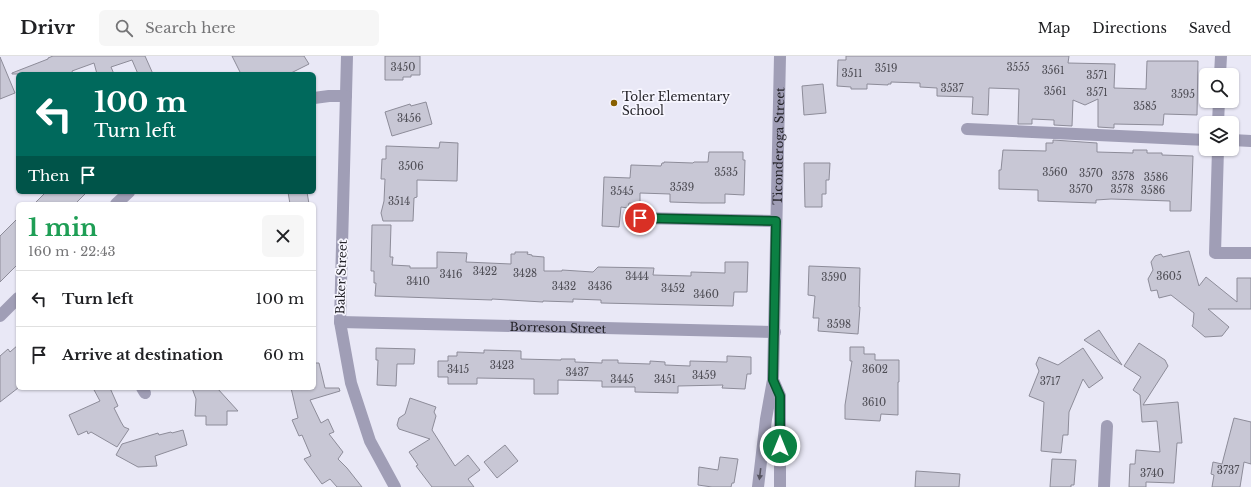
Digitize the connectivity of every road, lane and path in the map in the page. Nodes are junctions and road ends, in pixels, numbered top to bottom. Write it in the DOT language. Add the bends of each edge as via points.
graph roads {
  1 [pos="347,56"];
  2 [pos="780,56"];
  3 [pos="1221,56"];
  4 [pos="1220,68"];
  5 [pos="346,96"];
  6 [pos="316,98"];
  7 [pos="967,129"];
  8 [pos="1199,140"];
  9 [pos="1239,140"];
  10 [pos="1251,141"];
  11 [pos="1218,156"];
  12 [pos="127,194"];
  13 [pos="118,202"];
  14 [pos="640,218"];
  15 [pos="776,221"];
  16 [pos="1251,253"];
  17 [pos="16,300"];
  18 [pos="0,316"];
  19 [pos="340,322"];
  20 [pos="775,332"];
  21 [pos="773,380"];
  22 [pos="1107,426"];
  23 [pos="395,487"];
  24 [pos="758,487"];
  25 [pos="780,487"];
  26 [pos="1104,487"];
  1 -- 5 [label="street, Baker Street"];
  2 -- 15 [label="street, Ticonderoga Street"];
  3 -- 4 [label="street"];
  5 -- 6 [label="street"];
  5 -- 19 [label="street, Baker Street"];
  7 -- 8 [label="street"];
  9 -- 10 [label="street"];
  11 -- 16 [label="street" via="1215,253"];
  12 -- 13 [label="street"];
  14 -- 15 [label="street"];
  15 -- 20 [label="street, Ticonderoga Street"];
  17 -- 18 [label="street"];
  19 -- 20 [label="street, Borreson Street"];
  19 -- 23 [label="street, Baker Street" via="351,384 360,412 370,441"];
  20 -- 21 [label="street, Ticonderoga Street"];
  21 -- 24 [label="street, Ticonderoga Street, one-way"];
  21 -- 25 [label="street, Ticonderoga Street" via="780,396"];
  22 -- 26 [label="street"];
}
